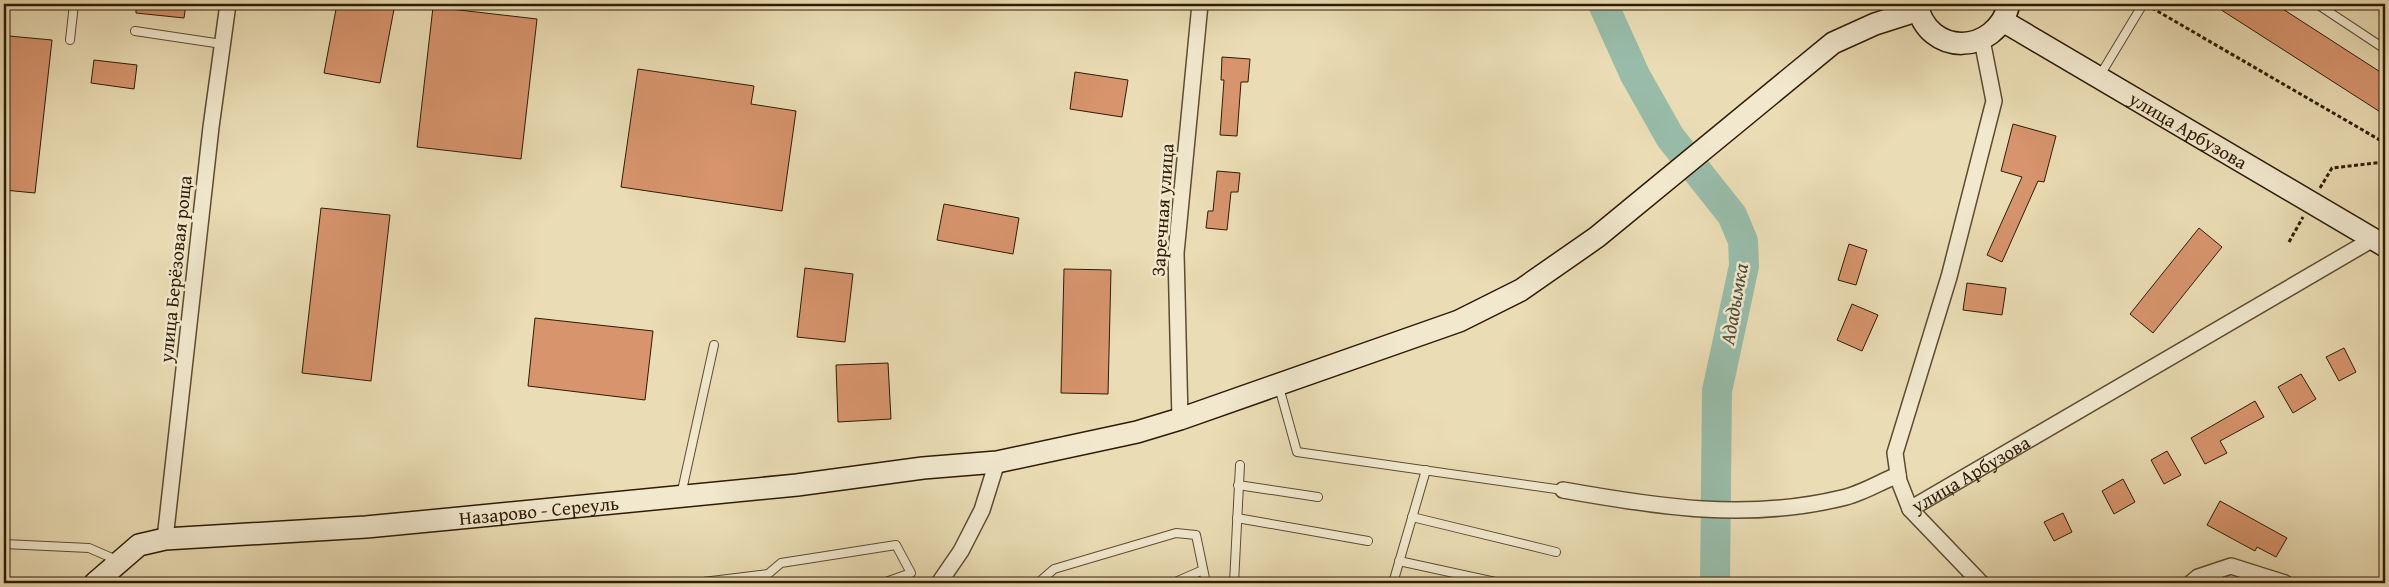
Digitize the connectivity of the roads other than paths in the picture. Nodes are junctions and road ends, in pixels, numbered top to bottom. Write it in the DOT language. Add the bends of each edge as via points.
graph roads {
  1 [pos="74,4"];
  2 [pos="228,4"];
  3 [pos="1200,4"];
  4 [pos="2144,4"];
  5 [pos="2317,4"];
  6 [pos="1918,7"];
  7 [pos="2006,12"];
  8 [pos="135,31"];
  9 [pos="70,40"];
  10 [pos="1982,40"];
  11 [pos="222,44"];
  12 [pos="2385,49"];
  13 [pos="2099,77"];
  14 [pos="2379,243"];
  15 [pos="714,345"];
  16 [pos="1278,385"];
  17 [pos="1180,419"];
  18 [pos="997,462"];
  19 [pos="1240,465"];
  20 [pos="1426,470"];
  21 [pos="1898,475"];
  22 [pos="1238,485"];
  23 [pos="1564,490"];
  24 [pos="681,497"];
  25 [pos="1318,497"];
  26 [pos="1910,509"];
  27 [pos="1412,517"];
  28 [pos="1237,518"];
  29 [pos="165,540"];
  30 [pos="1368,541"];
  31 [pos="4,544"];
  32 [pos="1556,552"];
  33 [pos="120,561"];
  34 [pos="1400,561"];
  35 [pos="1203,570"];
  36 [pos="768,574"];
  37 [pos="95,583"];
  38 [pos="695,583"];
  39 [pos="744,583"];
  40 [pos="883,583"];
  41 [pos="939,583"];
  42 [pos="1038,583"];
  43 [pos="1173,583"];
  44 [pos="1206,583"];
  45 [pos="1234,583"];
  46 [pos="1393,583"];
  47 [pos="1500,583"];
  48 [pos="1981,583"];
  49 [pos="2190,583"];
  50 [pos="2285,583"];
  1 -- 9 [label="lane"];
  2 -- 11 [label="street, улица Берёзовая роща"];
  3 -- 17 [label="street, Заречная улица" via="1176,253"];
  4 -- 13 [label="lane"];
  5 -- 12 [label="lane"];
  6 -- 10 [label="street" via="1928,28 1945,40 1969,44"];
  6 -- 16 [label="street, Назарово - Сереуль" via="1833,43 1597,237 1512,294 1459,321"];
  7 -- 10 [label="street" via="1993,33"];
  7 -- 13 [label="street, улица Арбузова"];
  8 -- 11 [label="lane"];
  10 -- 21 [label="street, улица Арбузова" via="1994,101 1949,277 1895,453"];
  11 -- 29 [label="street, улица Берёзовая роща"];
  13 -- 14 [label="street, улица Арбузова"];
  14 -- 26 [label="street, улица Арбузова"];
  15 -- 24 [label="lane"];
  16 -- 17 [label="street, Назарово - Сереуль"];
  16 -- 20 [label="lane" via="1297,452"];
  17 -- 18 [label="street, Назарово - Сереуль" via="1136,432"];
  18 -- 24 [label="street, Назарово - Сереуль"];
  18 -- 41 [label="street" via="982,510 961,551"];
  19 -- 22 [label="lane"];
  20 -- 23 [label="lane"];
  20 -- 27 [label="lane"];
  21 -- 23 [label="street" via="1843,498 1771,510 1692,510"];
  21 -- 26 [label="street, улица Арбузова"];
  22 -- 25 [label="lane"];
  22 -- 28 [label="lane"];
  24 -- 29 [label="street, Назарово - Сереуль" via="366,527"];
  26 -- 48 [label="street"];
  27 -- 32 [label="lane"];
  27 -- 34 [label="lane"];
  28 -- 30 [label="lane"];
  28 -- 45 [label="lane"];
  29 -- 33 [label="street, Назарово - Сереуль" via="139,545"];
  31 -- 33 [label="lane" via="89,548"];
  33 -- 37 [label="street, Назарово - Сереуль"];
  34 -- 46 [label="lane"];
  34 -- 47 [label="lane"];
  35 -- 42 [label="lane" via="1196,534 1176,533 1054,569"];
  35 -- 43 [label="lane"];
  35 -- 44 [label="lane"];
  36 -- 38 [label="lane"];
  36 -- 39 [label="lane"];
  36 -- 40 [label="lane" via="781,563 896,546 911,573"];
  49 -- 50 [label="street" via="2231,566"];
}
